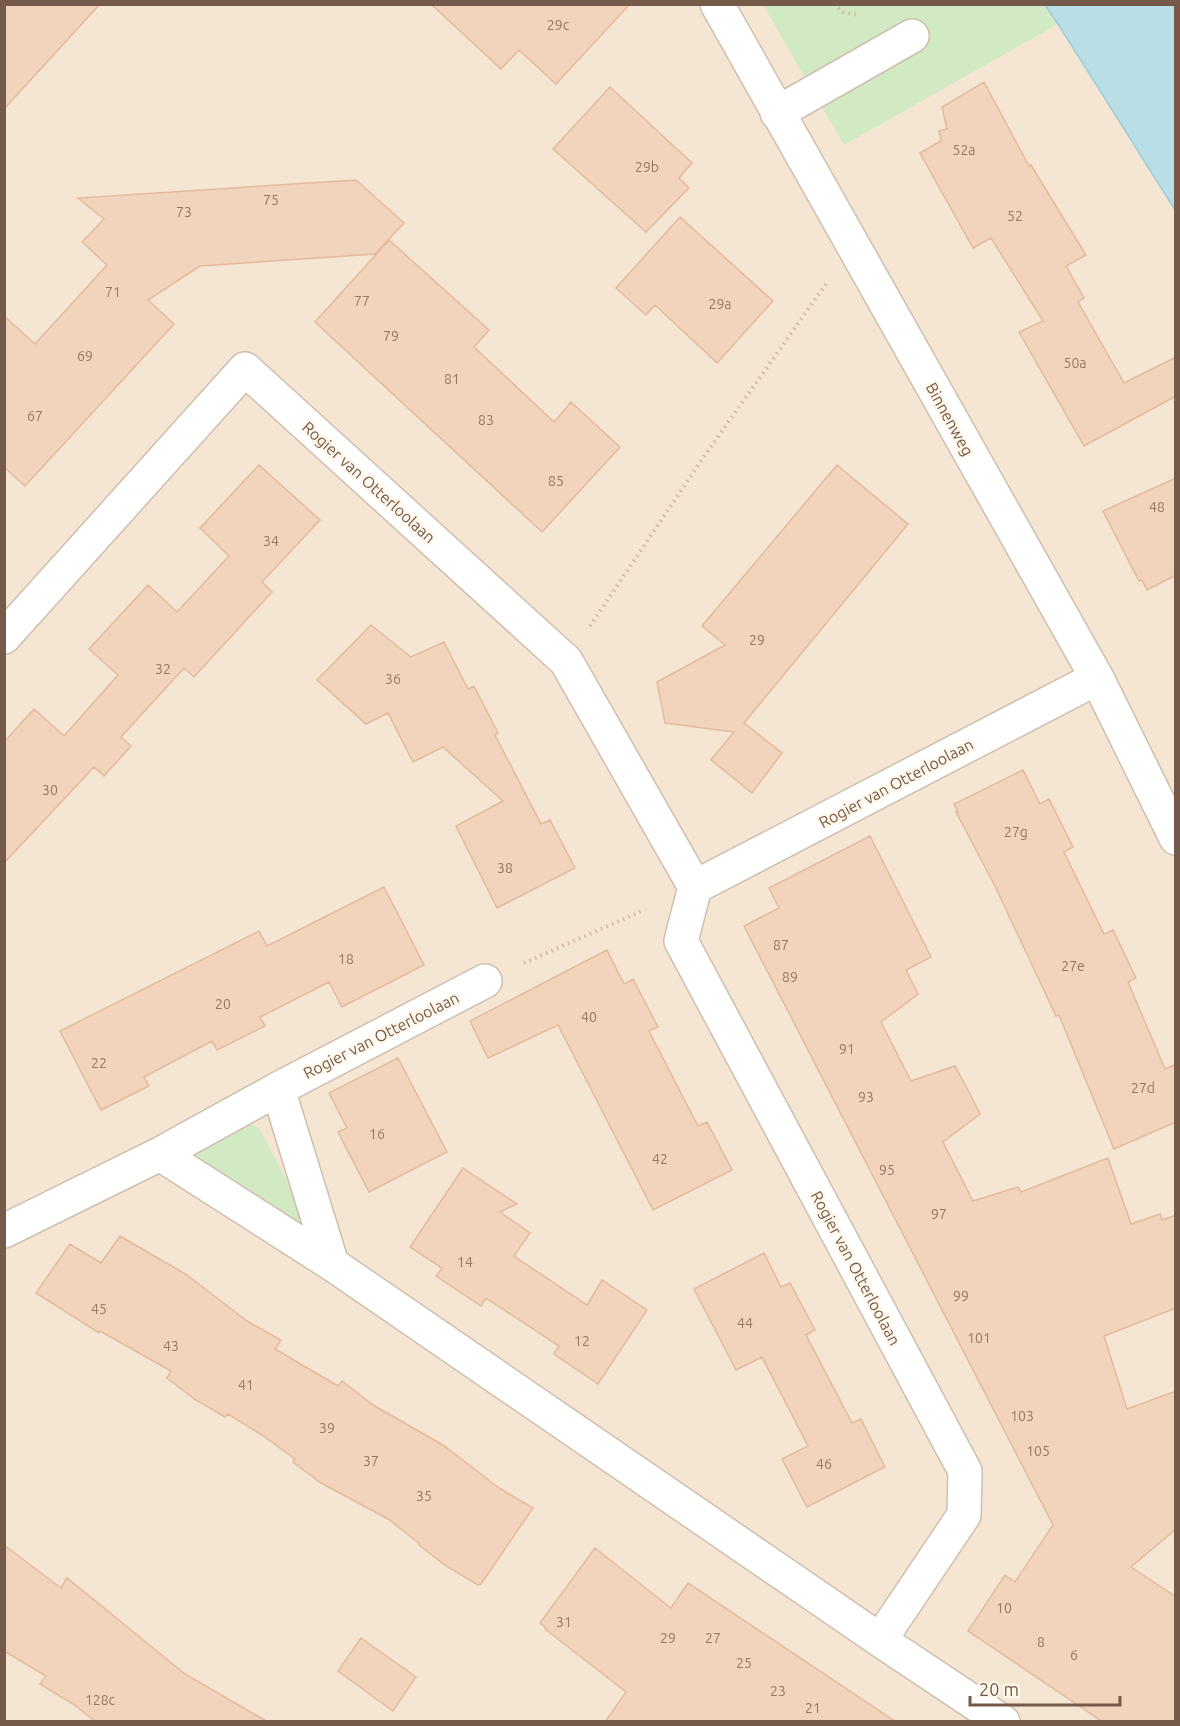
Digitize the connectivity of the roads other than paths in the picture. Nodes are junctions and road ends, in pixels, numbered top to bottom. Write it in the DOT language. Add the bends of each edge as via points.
graph roads {
  1 [pos="717,4"];
  2 [pos="912,36"];
  3 [pos="777,113"];
  4 [pos="4,637"];
  5 [pos="1097,678"];
  6 [pos="1176,838"];
  7 [pos="695,887"];
  8 [pos="485,981"];
  9 [pos="278,1089"];
  10 [pos="160,1154"];
  11 [pos="4,1231"];
  12 [pos="333,1264"];
  13 [pos="880,1640"];
  14 [pos="1003,1722"];
  1 -- 3 [label="street, Binnenweg"];
  2 -- 3 [label="street"];
  3 -- 5 [label="street, Binnenweg"];
  4 -- 7 [label="street, Rogier van Otterloolaan" via="245,369 566,661"];
  5 -- 6 [label="street, Binnenweg"];
  5 -- 7 [label="street, Rogier van Otterloolaan"];
  7 -- 13 [label="street, Rogier van Otterloolaan" via="681,941 965,1471 964,1515"];
  8 -- 9 [label="street, Rogier van Otterloolaan"];
  9 -- 10 [label="street, Rogier van Otterloolaan"];
  9 -- 12 [label="street"];
  10 -- 11 [label="street, Rogier van Otterloolaan"];
  10 -- 12 [label="street"];
  12 -- 13 [label="street"];
  13 -- 14 [label="street"];
}
